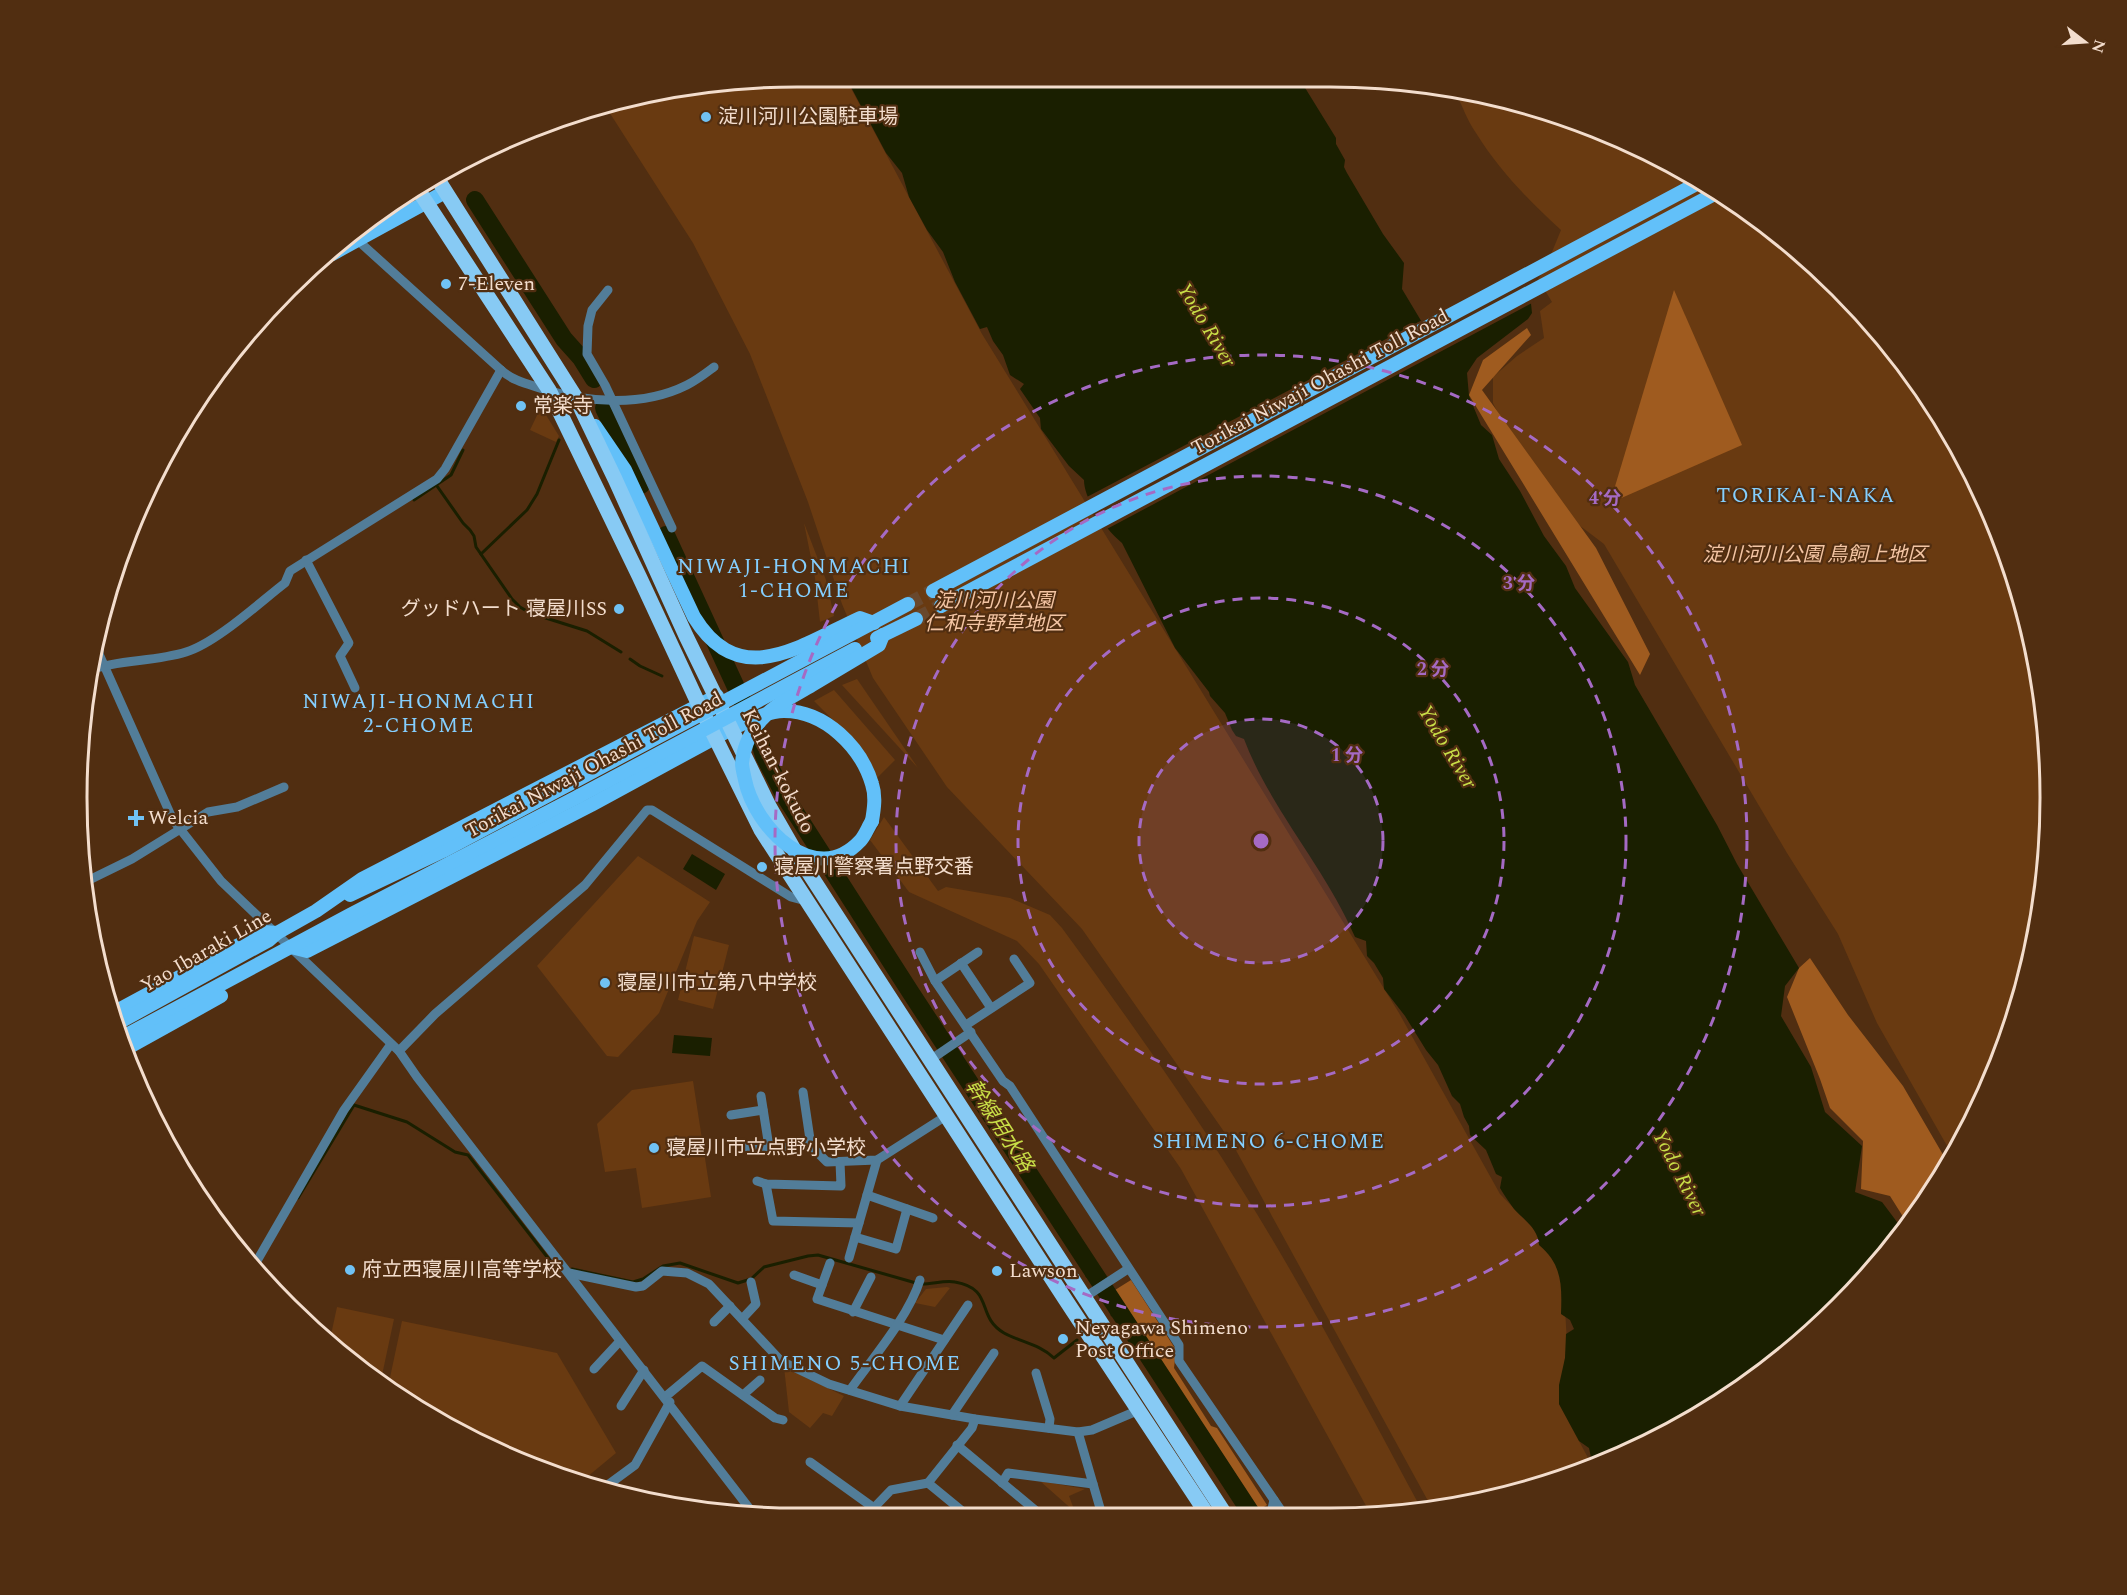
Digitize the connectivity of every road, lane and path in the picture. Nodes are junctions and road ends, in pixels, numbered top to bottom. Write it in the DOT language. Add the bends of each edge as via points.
graph roads {
  1 [pos="440,183"];
  2 [pos="1692,186"];
  3 [pos="445,192"];
  4 [pos="422,195"];
  5 [pos="1710,198"];
  6 [pos="427,203"];
  7 [pos="367,233"];
  8 [pos="358,240"];
  9 [pos="608,290"];
  10 [pos="714,367"];
  11 [pos="501,370"];
  12 [pos="549,390"];
  13 [pos="576,398"];
  14 [pos="612,401"];
  15 [pos="659,504"];
  16 [pos="645,511"];
  17 [pos="672,528"];
  18 [pos="306,560"];
  19 [pos="933,591"];
  20 [pos="908,604"];
  21 [pos="941,606"];
  22 [pos="916,619"];
  23 [pos="874,622"];
  24 [pos="883,635"];
  25 [pos="101,659"];
  26 [pos="104,665"];
  27 [pos="100,666"];
  28 [pos="355,688"];
  29 [pos="717,696"];
  30 [pos="699,705"];
  31 [pos="731,729"];
  32 [pos="716,737"];
  33 [pos="284,787"];
  34 [pos="181,829"];
  35 [pos="92,879"];
  36 [pos="807,901"];
  37 [pos="316,911"];
  38 [pos="277,933"];
  39 [pos="291,947"];
  40 [pos="920,952"];
  41 [pos="978,952"];
  42 [pos="1014,959"];
  43 [pos="961,963"];
  44 [pos="243,974"];
  45 [pos="935,981"];
  46 [pos="991,1008"];
  47 [pos="120,1009"];
  48 [pos="123,1020"];
  49 [pos="968,1028"];
  50 [pos="128,1034"];
  51 [pos="391,1044"];
  52 [pos="132,1045"];
  53 [pos="399,1051"];
  54 [pos="936,1056"];
  55 [pos="803,1092"];
  56 [pos="761,1096"];
  57 [pos="763,1110"];
  58 [pos="731,1115"];
  59 [pos="946,1116"];
  60 [pos="811,1146"];
  61 [pos="747,1147"];
  62 [pos="769,1147"];
  63 [pos="877,1160"];
  64 [pos="840,1162"];
  65 [pos="867,1195"];
  66 [pos="907,1209"];
  67 [pos="933,1218"];
  68 [pos="859,1223"];
  69 [pos="855,1237"];
  70 [pos="849,1258"];
  71 [pos="258,1259"];
  72 [pos="830,1263"];
  73 [pos="1128,1269"];
  74 [pos="569,1273"];
  75 [pos="794,1275"];
  76 [pos="871,1277"];
  77 [pos="920,1280"];
  78 [pos="751,1282"];
  79 [pos="822,1285"];
  80 [pos="1091,1293"];
  81 [pos="968,1305"];
  82 [pos="730,1306"];
  83 [pos="853,1312"];
  84 [pos="742,1319"];
  85 [pos="714,1322"];
  86 [pos="896,1326"];
  87 [pos="944,1340"];
  88 [pos="620,1341"];
  89 [pos="994,1353"];
  90 [pos="594,1369"];
  91 [pos="644,1370"];
  92 [pos="1036,1373"];
  93 [pos="760,1380"];
  94 [pos="850,1390"];
  95 [pos="743,1395"];
  96 [pos="667,1400"];
  97 [pos="621,1406"];
  98 [pos="900,1406"];
  99 [pos="1139,1410"];
  100 [pos="952,1415"];
  101 [pos="975,1419"];
  102 [pos="783,1420"];
  103 [pos="1049,1428"];
  104 [pos="1078,1432"];
  105 [pos="957,1445"];
  106 [pos="810,1462"];
  107 [pos="611,1483"];
  108 [pos="928,1483"];
  109 [pos="1002,1483"];
  110 [pos="1093,1484"];
  111 [pos="1274,1500"];
  112 [pos="747,1506"];
  113 [pos="866,1508"];
  114 [pos="876,1508"];
  115 [pos="958,1508"];
  116 [pos="1032,1508"];
  117 [pos="1100,1508"];
  118 [pos="1203,1508"];
  119 [pos="1221,1508"];
  120 [pos="1272,1508"];
  121 [pos="1280,1508"];
  1 -- 3 [label="highway, Keihan-kokudo"];
  2 -- 19 [label="main road, Torikai Niwaji Ohashi Toll Road"];
  3 -- 6 [label="main road"];
  3 -- 13 [label="highway, Keihan-kokudo"];
  4 -- 6 [label="highway, Keihan-kokudo"];
  5 -- 21 [label="main road, Torikai Niwaji Ohashi Toll Road"];
  6 -- 7 [label="main road"];
  6 -- 12 [label="highway, Keihan-kokudo"];
  8 -- 11 [label="street"];
  9 -- 14 [label="street" via="592,310 587,354"];
  10 -- 14 [label="street" via="687,385 664,393"];
  11 -- 12 [label="street" via="515,380"];
  11 -- 18 [label="street" via="437,479"];
  12 -- 13 [label="street"];
  12 -- 30 [label="highway, Keihan-kokudo"];
  13 -- 14 [label="street"];
  13 -- 16 [label="main road" via="625,470"];
  13 -- 29 [label="highway, Keihan-kokudo"];
  14 -- 15 [label="street"];
  15 -- 16 [label="street"];
  15 -- 17 [label="street"];
  16 -- 23 [label="main road" via="694,617 705,635 723,649 736,655 766,658 786,653 860,618"];
  18 -- 26 [label="street" via="290,571 285,583 206,644 168,657"];
  18 -- 28 [label="street" via="348,644 340,656"];
  20 -- 23 [label="main road, Torikai Niwaji Ohashi Toll Road, bridge"];
  22 -- 24 [label="main road, Torikai Niwaji Ohashi Toll Road, bridge"];
  23 -- 37 [label="main road, Torikai Niwaji Ohashi Toll Road, bridge" via="443,850"];
  24 -- 31 [label="main road, bridge" via="879,645 771,709 756,726 746,743 742,764 752,801 776,838 801,854 826,859 843,854 861,840 875,807 873,785 852,747 828,723 802,713 782,711 750,720"];
  24 -- 39 [label="main road, Torikai Niwaji Ohashi Toll Road, bridge"];
  25 -- 26 [label="street"];
  26 -- 27 [label="street"];
  26 -- 34 [label="street" via="173,820"];
  29 -- 30 [label="main road"];
  29 -- 31 [label="highway, Keihan-kokudo"];
  30 -- 32 [label="highway, Keihan-kokudo"];
  30 -- 37 [label="main road" via="362,879"];
  31 -- 32 [label="main road"];
  31 -- 54 [label="highway, Keihan-kokudo" via="796,853"];
  32 -- 36 [label="highway, Keihan-kokudo" via="761,830"];
  32 -- 39 [label="main road" via="591,806 307,951"];
  33 -- 34 [label="street" via="237,807 208,812"];
  34 -- 35 [label="street" via="132,860"];
  34 -- 38 [label="street" via="221,881"];
  36 -- 53 [label="street" via="791,897 647,810 585,885 435,1014"];
  36 -- 59 [label="highway, Keihan-kokudo"];
  37 -- 38 [label="main road, Yao Ibaraki Line"];
  38 -- 39 [label="street"];
  38 -- 47 [label="main road" via="262,932"];
  38 -- 48 [label="main road, Yao Ibaraki Line"];
  39 -- 44 [label="main road, Yao Ibaraki Line"];
  39 -- 51 [label="street"];
  40 -- 45 [label="street"];
  41 -- 43 [label="street"];
  42 -- 46 [label="street" via="1030,983"];
  43 -- 45 [label="street"];
  43 -- 46 [label="street"];
  44 -- 50 [label="main road, Yao Ibaraki Line"];
  44 -- 52 [label="main road" via="239,985"];
  45 -- 49 [label="street"];
  46 -- 49 [label="street"];
  49 -- 54 [label="street"];
  49 -- 73 [label="street"];
  51 -- 53 [label="street"];
  51 -- 71 [label="street" via="344,1110"];
  53 -- 74 [label="street"];
  54 -- 80 [label="highway, Keihan-kokudo"];
  55 -- 60 [label="street"];
  56 -- 57 [label="street"];
  57 -- 58 [label="street"];
  57 -- 62 [label="street"];
  59 -- 63 [label="street"];
  59 -- 99 [label="highway, Keihan-kokudo"];
  60 -- 62 [label="street"];
  60 -- 64 [label="street" via="827,1162"];
  61 -- 62 [label="street"];
  63 -- 64 [label="street"];
  63 -- 65 [label="street"];
  64 -- 68 [label="street" via="840,1186 761,1183 773,1221"];
  65 -- 66 [label="street"];
  65 -- 68 [label="street"];
  66 -- 67 [label="street"];
  66 -- 69 [label="street" via="896,1249"];
  68 -- 69 [label="street"];
  69 -- 70 [label="street"];
  72 -- 79 [label="street"];
  73 -- 80 [label="street"];
  73 -- 111 [label="street" via="1179,1345 1179,1361"];
  74 -- 82 [label="street" via="636,1287 662,1271 687,1272 709,1284"];
  74 -- 88 [label="street"];
  75 -- 79 [label="street"];
  76 -- 83 [label="street"];
  77 -- 86 [label="street"];
  78 -- 84 [label="street" via="756,1304"];
  79 -- 83 [label="street" via="817,1299"];
  80 -- 119 [label="highway, Keihan-kokudo"];
  81 -- 87 [label="street"];
  82 -- 84 [label="street"];
  82 -- 85 [label="street"];
  83 -- 86 [label="street"];
  84 -- 94 [label="street" via="781,1360"];
  86 -- 87 [label="street"];
  86 -- 94 [label="street"];
  87 -- 98 [label="street"];
  88 -- 90 [label="street"];
  88 -- 91 [label="street"];
  89 -- 100 [label="street"];
  91 -- 96 [label="street"];
  91 -- 97 [label="street"];
  92 -- 103 [label="street" via="1050,1419"];
  93 -- 95 [label="street"];
  94 -- 98 [label="street"];
  95 -- 96 [label="street" via="702,1366"];
  95 -- 102 [label="street"];
  96 -- 107 [label="street" via="635,1465"];
  96 -- 112 [label="street"];
  98 -- 100 [label="street"];
  99 -- 104 [label="street"];
  99 -- 118 [label="highway, Keihan-kokudo"];
  100 -- 101 [label="street"];
  101 -- 103 [label="street"];
  101 -- 105 [label="street"];
  103 -- 104 [label="street"];
  104 -- 110 [label="street"];
  105 -- 108 [label="street"];
  105 -- 109 [label="street"];
  106 -- 113 [label="street"];
  108 -- 114 [label="street" via="891,1490"];
  108 -- 115 [label="street"];
  109 -- 110 [label="street" via="1008,1473"];
  109 -- 116 [label="street"];
  110 -- 117 [label="street"];
  111 -- 120 [label="street"];
  111 -- 121 [label="street"];
}
